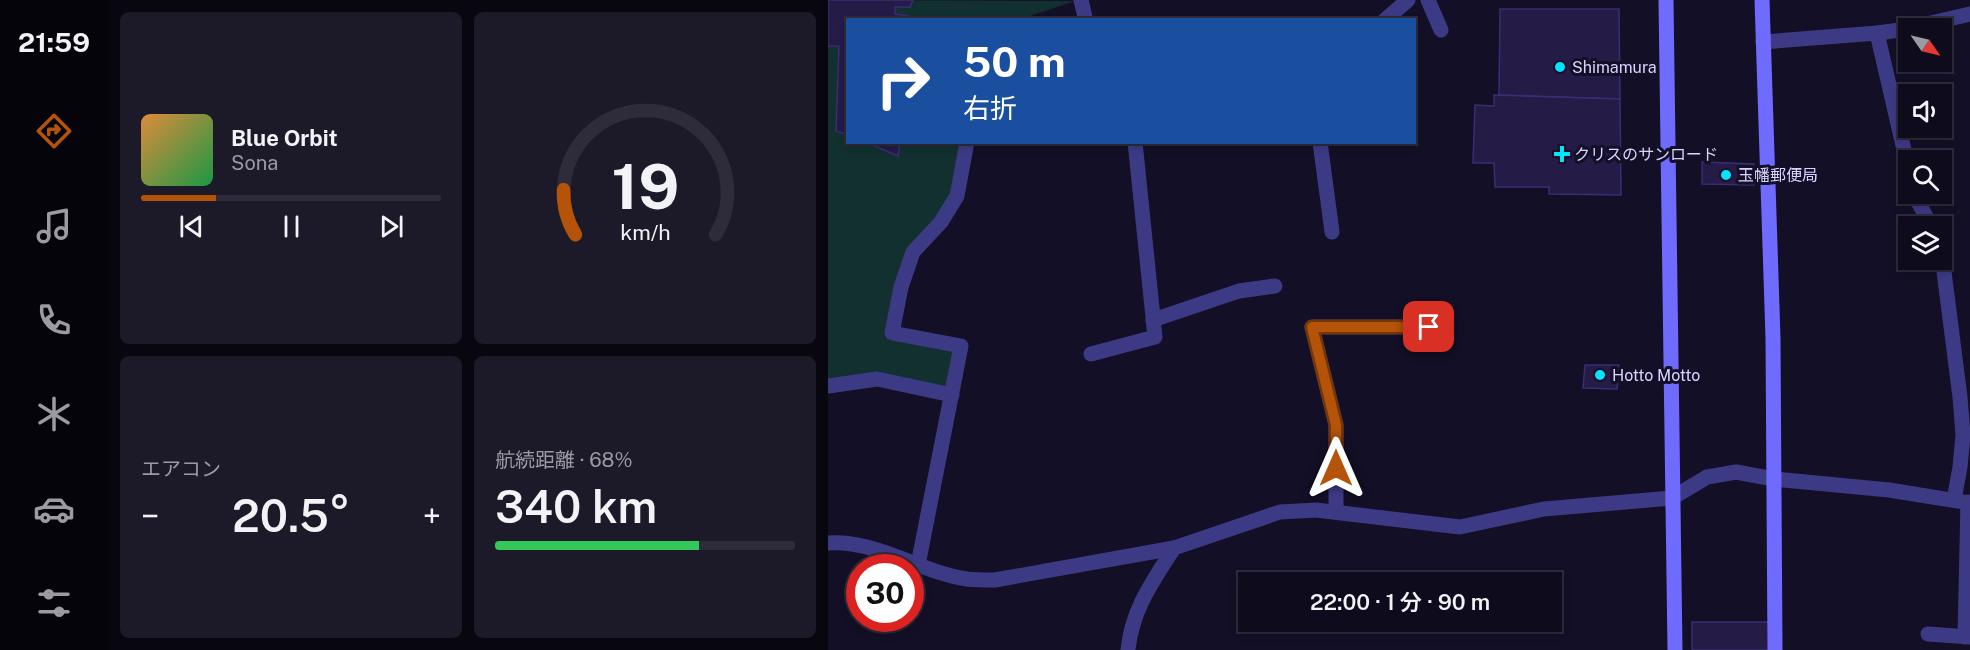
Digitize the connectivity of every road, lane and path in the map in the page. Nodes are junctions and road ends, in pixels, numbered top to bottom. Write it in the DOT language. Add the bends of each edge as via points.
graph roads {
  1 [pos="1081,0"];
  2 [pos="1408,0"];
  3 [pos="1428,0"];
  4 [pos="1666,0"];
  5 [pos="1762,0"];
  6 [pos="1970,14"];
  7 [pos="1085,18"];
  8 [pos="1387,18"];
  9 [pos="1952,18"];
  10 [pos="1442,30"];
  11 [pos="1898,30"];
  12 [pos="1877,33"];
  13 [pos="1763,42"];
  14 [pos="967,144"];
  15 [pos="1135,144"];
  16 [pos="1320,144"];
  17 [pos="1904,150"];
  18 [pos="1332,231"];
  19 [pos="1944,270"];
  20 [pos="1275,286"];
  21 [pos="1153,320"];
  22 [pos="1429,327"];
  23 [pos="1091,354"];
  24 [pos="828,386"];
  25 [pos="952,395"];
  26 [pos="1774,479"];
  27 [pos="1672,498"];
  28 [pos="1964,502"];
  29 [pos="1336,512"];
  30 [pos="828,543"];
  31 [pos="1174,548"];
  32 [pos="891,554"];
  33 [pos="920,554"];
  34 [pos="924,566"];
  35 [pos="1928,634"];
  36 [pos="1967,637"];
  37 [pos="1128,650"];
  38 [pos="1675,650"];
  39 [pos="1775,650"];
  1 -- 7 [label="street"];
  2 -- 8 [label="street"];
  3 -- 10 [label="street"];
  4 -- 27 [label="street"];
  5 -- 13 [label="street"];
  6 -- 9 [label="street"];
  11 -- 12 [label="street"];
  12 -- 13 [label="street"];
  12 -- 17 [label="street"];
  13 -- 26 [label="street"];
  14 -- 25 [label="street" via="957,196 941,222 914,252 892,333 961,346"];
  15 -- 21 [label="street"];
  16 -- 18 [label="street"];
  19 -- 28 [label="street" via="1960,397"];
  20 -- 21 [label="street" via="1239,291"];
  21 -- 23 [label="street" via="1155,337"];
  22 -- 29 [label="street" via="1312,327 1336,425"];
  24 -- 25 [label="street" via="878,379"];
  25 -- 33 [label="street"];
  26 -- 27 [label="street" via="1736,472 1707,477"];
  26 -- 28 [label="street"];
  26 -- 39 [label="street"];
  27 -- 29 [label="street" via="1544,509 1460,527"];
  27 -- 38 [label="street"];
  28 -- 36 [label="street"];
  29 -- 31 [label="street" via="1280,512"];
  30 -- 32 [label="street"];
  31 -- 34 [label="street" via="995,580 966,579"];
  31 -- 37 [label="street" via="1140,602"];
  35 -- 36 [label="street"];
}
